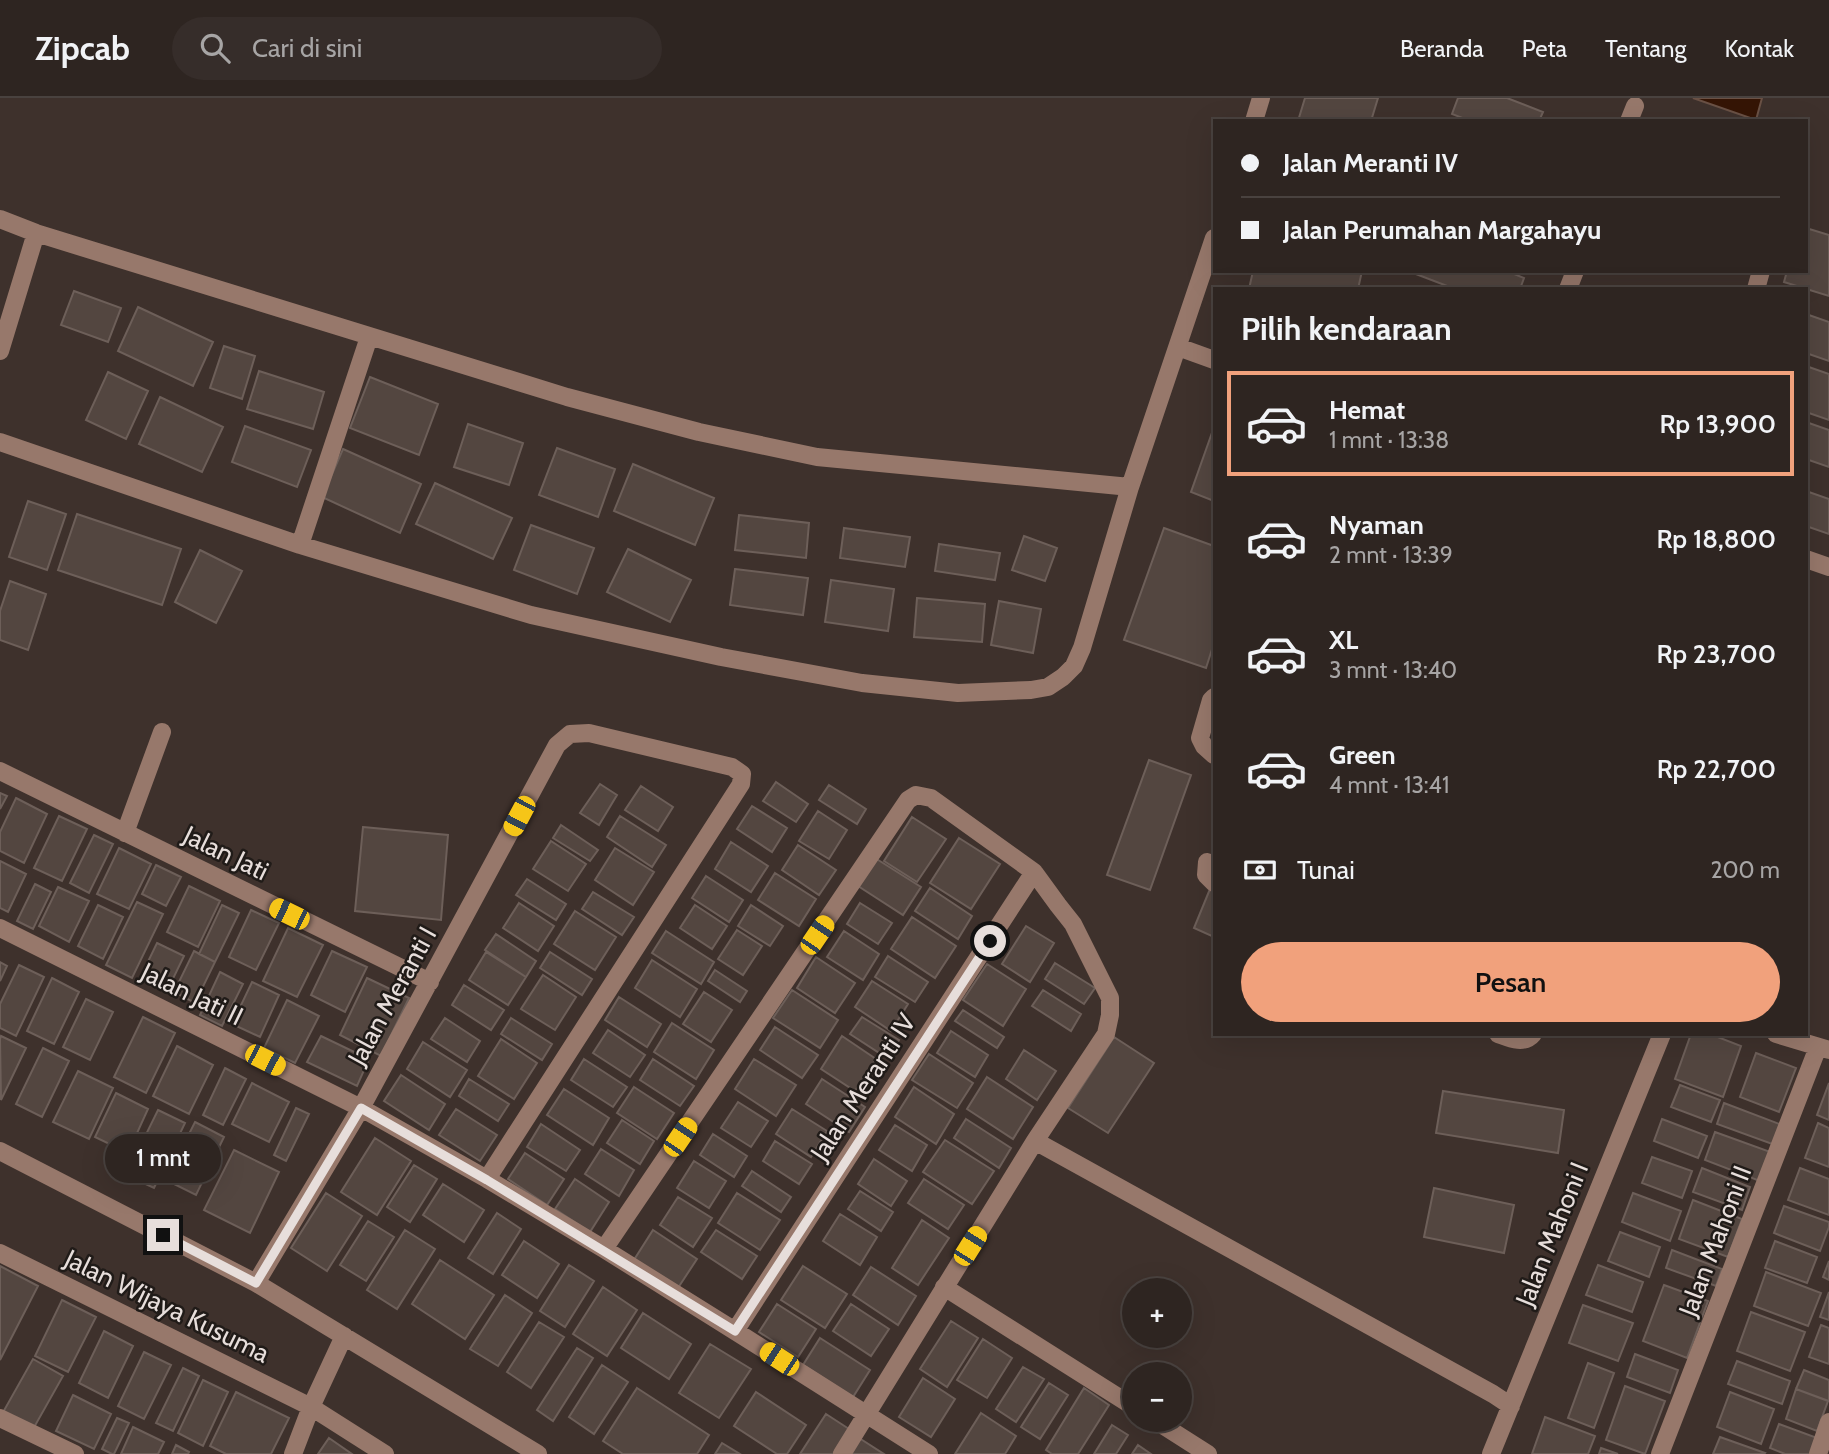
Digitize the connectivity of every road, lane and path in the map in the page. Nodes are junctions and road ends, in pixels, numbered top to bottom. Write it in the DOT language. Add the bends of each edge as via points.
graph roads {
  1 [pos="1261,98"];
  2 [pos="1255,119"];
  3 [pos="0,219"];
  4 [pos="36,233"];
  5 [pos="1213,241"];
  6 [pos="369,337"];
  7 [pos="1178,347"];
  8 [pos="0,351"];
  9 [pos="1213,360"];
  10 [pos="0,442"];
  11 [pos="1130,488"];
  12 [pos="300,545"];
  13 [pos="1808,560"];
  14 [pos="1829,567"];
  15 [pos="1213,698"];
  16 [pos="162,732"];
  17 [pos="1213,754"];
  18 [pos="0,771"];
  19 [pos="125,833"];
  20 [pos="1207,862"];
  21 [pos="1034,872"];
  22 [pos="1213,882"];
  23 [pos="0,928"];
  24 [pos="430,982"];
  25 [pos="1505,1036"];
  26 [pos="1532,1036"];
  27 [pos="1661,1036"];
  28 [pos="1782,1036"];
  29 [pos="1824,1049"];
  30 [pos="361,1108"];
  31 [pos="1035,1141"];
  32 [pos="0,1151"];
  33 [pos="487,1180"];
  34 [pos="604,1250"];
  35 [pos="0,1253"];
  36 [pos="256,1283"];
  37 [pos="944,1287"];
  38 [pos="735,1331"];
  39 [pos="344,1336"];
  40 [pos="1122,1399"];
  41 [pos="311,1406"];
  42 [pos="1511,1406"];
  43 [pos="867,1415"];
  44 [pos="0,1418"];
  45 [pos="1829,1422"];
  46 [pos="1173,1432"];
  47 [pos="75,1454"];
  48 [pos="293,1454"];
  49 [pos="386,1454"];
  50 [pos="538,1454"];
  51 [pos="842,1454"];
  52 [pos="929,1454"];
  53 [pos="1208,1454"];
  54 [pos="1491,1454"];
  55 [pos="1660,1454"];
  56 [pos="1818,1454"];
  1 -- 2 [label="street"];
  3 -- 4 [label="street"];
  4 -- 6 [label="street"];
  4 -- 8 [label="street"];
  5 -- 7 [label="street"];
  6 -- 11 [label="street" via="567,397 817,457"];
  6 -- 12 [label="street"];
  7 -- 9 [label="street"];
  7 -- 11 [label="street"];
  10 -- 12 [label="street"];
  11 -- 12 [label="street" via="1074,666 1048,687 1031,690 958,694 862,683 722,657 531,615"];
  13 -- 14 [label="street"];
  15 -- 17 [label="street" via="1200,738"];
  16 -- 19 [label="street"];
  18 -- 19 [label="street, Jalan Jati"];
  19 -- 24 [label="street, Jalan Jati"];
  20 -- 22 [label="street" via="1206,875"];
  21 -- 31 [label="street" via="1073,924 1110,998 1106,1034"];
  21 -- 34 [label="street" via="931,798 916,795 908,800"];
  21 -- 38 [label="street, Jalan Meranti IV"];
  23 -- 30 [label="street, Jalan Jati II"];
  24 -- 30 [label="street, Jalan Meranti I"];
  24 -- 33 [label="street, Jalan Meranti I" via="557,745 570,734 589,733 732,767 742,774 741,784"];
  25 -- 26 [label="street" via="1519,1040"];
  27 -- 42 [label="street, Jalan Mahoni I"];
  28 -- 29 [label="street"];
  29 -- 55 [label="street, Jalan Mahoni II"];
  30 -- 33 [label="street, Jalan Jati II"];
  30 -- 36 [label="street, Jalan Meranti I"];
  31 -- 37 [label="street"];
  31 -- 42 [label="street"];
  32 -- 36 [label="street"];
  33 -- 34 [label="street, Jalan Jati II"];
  34 -- 38 [label="street, Jalan Jati II"];
  35 -- 41 [label="street, Jalan Wijaya Kusuma"];
  36 -- 39 [label="street"];
  37 -- 40 [label="street"];
  37 -- 43 [label="street"];
  38 -- 43 [label="street, Jalan Jati II"];
  39 -- 41 [label="street"];
  39 -- 50 [label="street"];
  41 -- 48 [label="street"];
  41 -- 49 [label="street, Jalan Wijaya Kusuma"];
  42 -- 54 [label="street, Jalan Mahoni I"];
  43 -- 51 [label="street"];
  43 -- 52 [label="street, Jalan Jati II"];
  44 -- 47 [label="street"];
  45 -- 56 [label="street"];
  46 -- 53 [label="street"];
}
